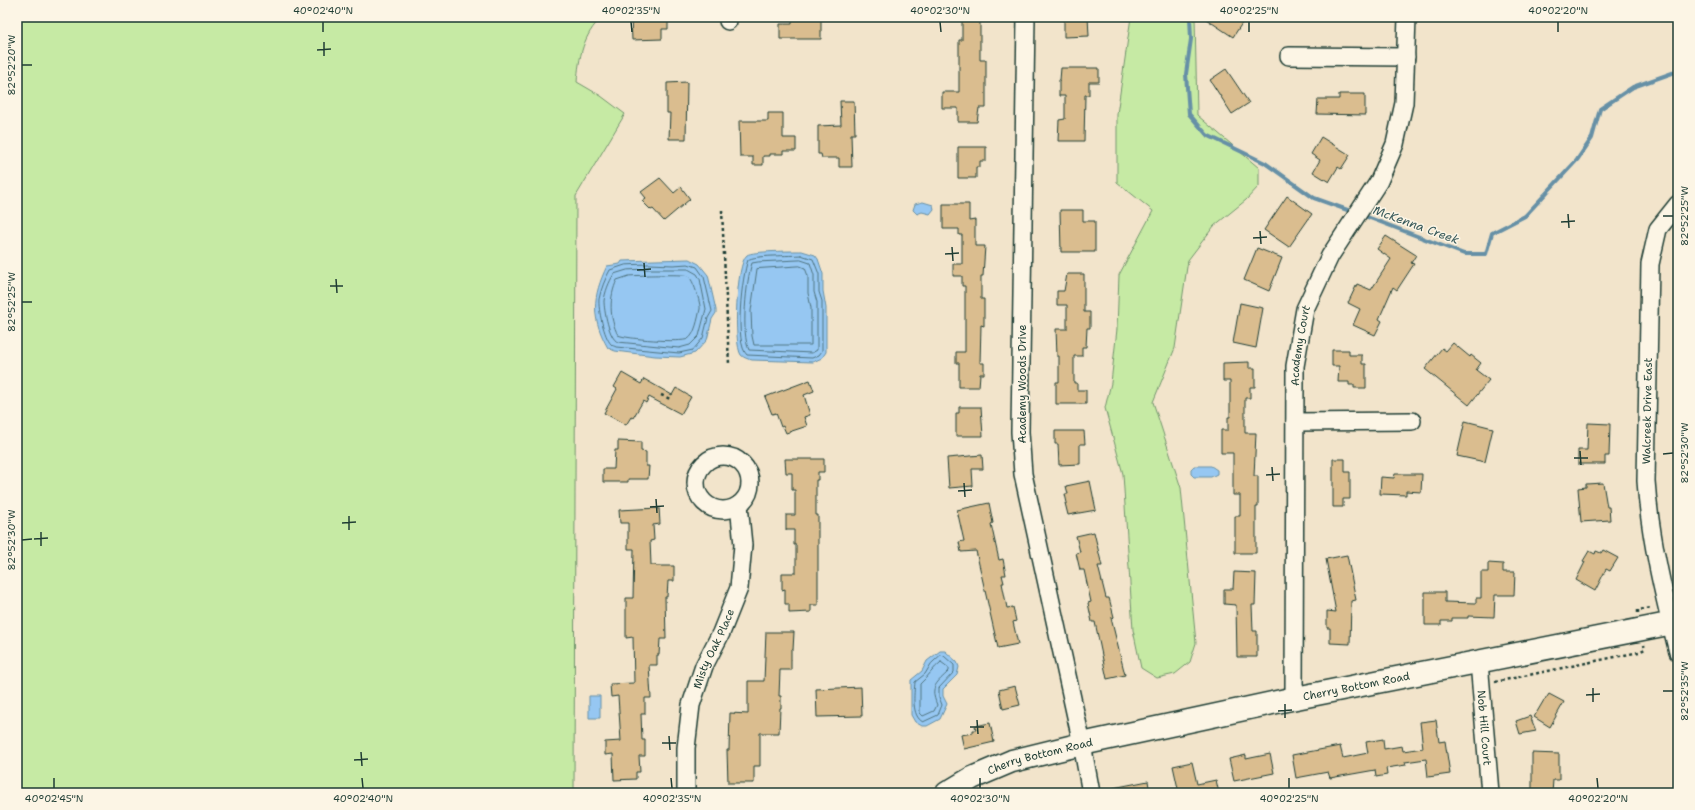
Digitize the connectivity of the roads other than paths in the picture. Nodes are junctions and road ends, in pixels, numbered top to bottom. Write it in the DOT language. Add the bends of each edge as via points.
graph roads {
  1 [pos="1026,17"];
  2 [pos="1407,17"];
  3 [pos="1288,56"];
  4 [pos="1406,57"];
  5 [pos="1678,204"];
  6 [pos="1412,421"];
  7 [pos="1295,422"];
  8 [pos="739,505"];
  9 [pos="1674,622"];
  10 [pos="1678,652"];
  11 [pos="1478,662"];
  12 [pos="1294,698"];
  13 [pos="1082,744"];
  14 [pos="686,793"];
  15 [pos="948,793"];
  16 [pos="1091,793"];
  17 [pos="1490,793"];
  1 -- 13 [label="street, Academy Woods Drive" via="1020,432 1023,474"];
  2 -- 4 [label="street, Academy Court"];
  3 -- 4 [label="street"];
  4 -- 7 [label="street, Academy Court" via="1404,103 1395,144 1379,180 1330,256 1305,309 1295,366"];
  5 -- 9 [label="street, Walcreek Drive East" via="1658,229 1650,264 1646,456 1648,510 1655,550"];
  6 -- 7 [label="street"];
  7 -- 12 [label="street, Academy Court"];
  8 -- 14 [label="street, Misty Oak Place" via="743,546 739,588 721,633 704,666 691,705 686,748"];
  9 -- 10 [label="street, Walcreek Drive East"];
  9 -- 11 [label="main road, Cherry Bottom Road"];
  11 -- 12 [label="main road, Cherry Bottom Road"];
  11 -- 17 [label="street, Nob Hill Court"];
  12 -- 13 [label="main road, Cherry Bottom Road"];
  13 -- 15 [label="main road, Cherry Bottom Road" via="1012,761 972,778"];
  13 -- 16 [label="street, Academy Woods Drive"];
}
